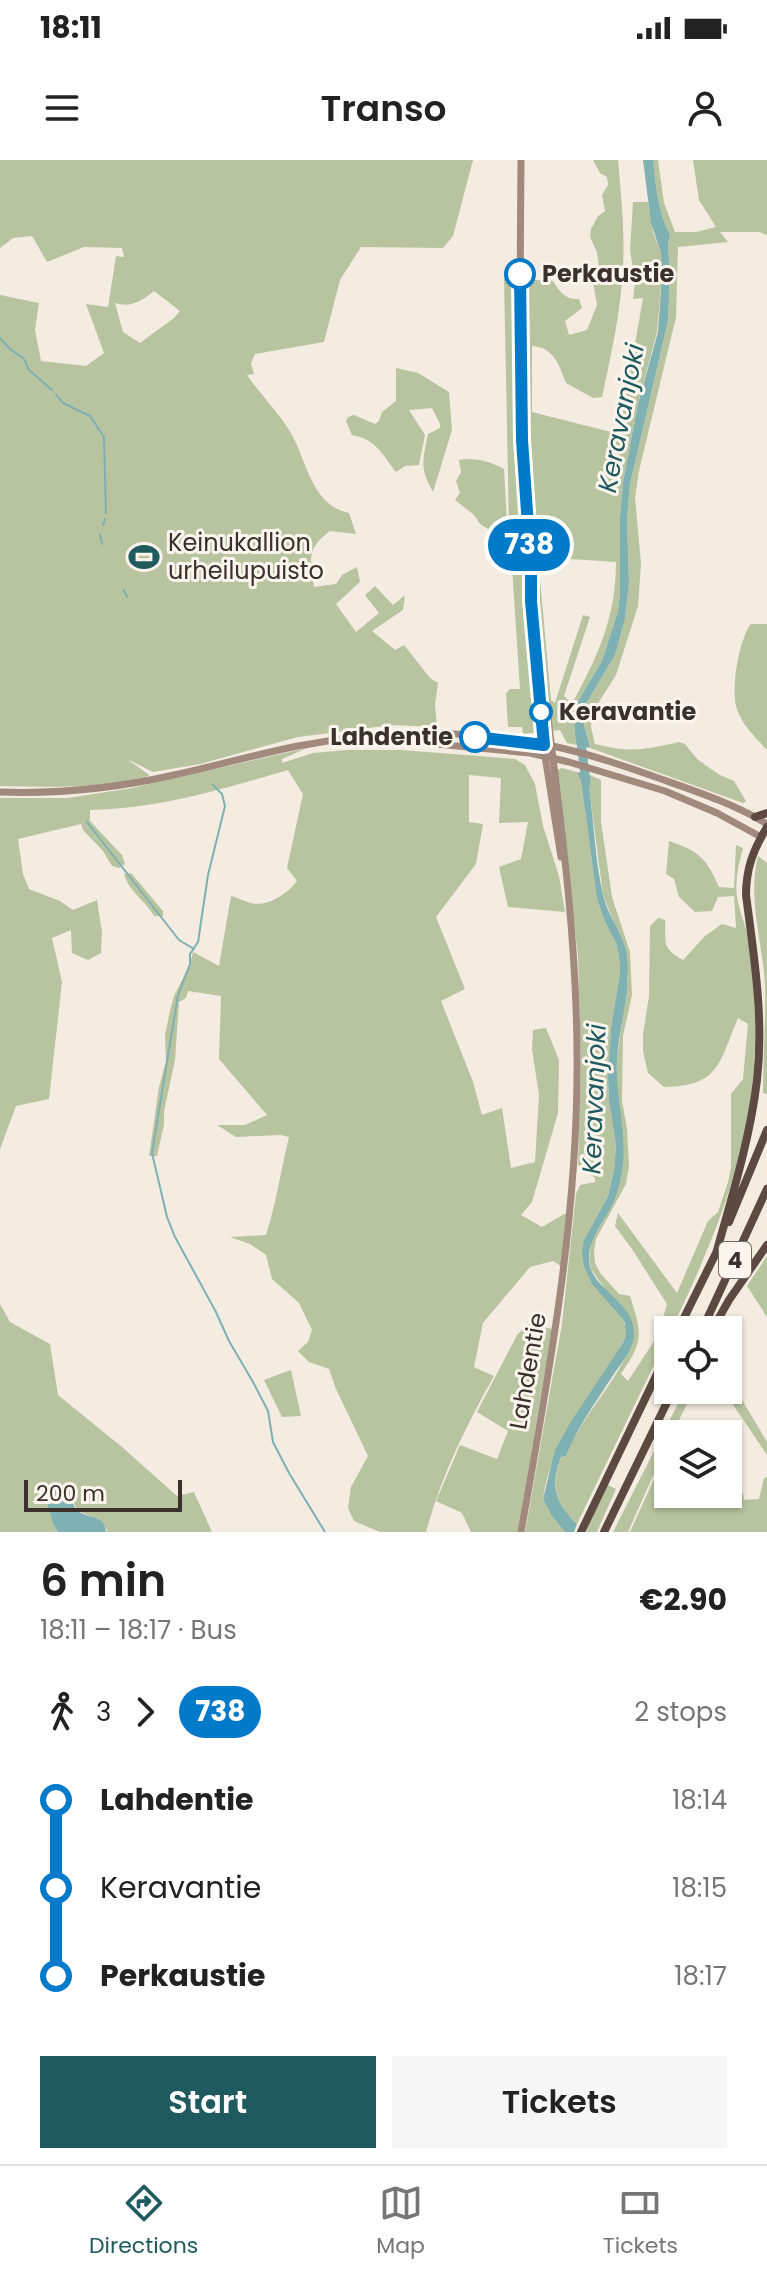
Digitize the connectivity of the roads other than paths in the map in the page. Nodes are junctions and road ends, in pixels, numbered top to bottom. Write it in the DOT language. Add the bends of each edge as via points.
graph roads {
  1 [pos="521,160"];
  2 [pos="358,737"];
  3 [pos="548,746"];
  4 [pos="550,757"];
  5 [pos="0,792"];
  6 [pos="767,813"];
  7 [pos="755,817"];
  8 [pos="767,826"];
  9 [pos="761,837"];
  10 [pos="767,1130"];
  11 [pos="767,1189"];
  12 [pos="767,1245"];
  13 [pos="716,1254"];
  14 [pos="685,1316"];
  15 [pos="708,1316"];
  16 [pos="720,1316"];
  17 [pos="654,1380"];
  18 [pos="666,1404"];
  19 [pos="521,1532"];
  20 [pos="581,1532"];
  21 [pos="604,1532"];
  1 -- 3 [label="main road, Lahdentie" via="522,424"];
  2 -- 3 [label="main road" via="423,733"];
  2 -- 4 [label="main road"];
  2 -- 5 [label="main road" via="126,784"];
  3 -- 4 [label="main road, Lahdentie"];
  3 -- 7 [label="main road" via="593,756"];
  4 -- 9 [label="main road" via="696,803"];
  4 -- 19 [label="main road, Lahdentie" via="573,939 578,1052 572,1196 554,1344"];
  6 -- 7 [label="highway"];
  7 -- 8 [label="main road"];
  8 -- 9 [label="highway"];
  9 -- 13 [label="highway" via="746,883 757,971 757,1078"];
  10 -- 13 [label="highway, 4"];
  11 -- 15 [label="highway, 4"];
  12 -- 16 [label="highway"];
  13 -- 14 [label="highway, 4"];
  17 -- 20 [label="highway"];
  18 -- 21 [label="highway"];
}
